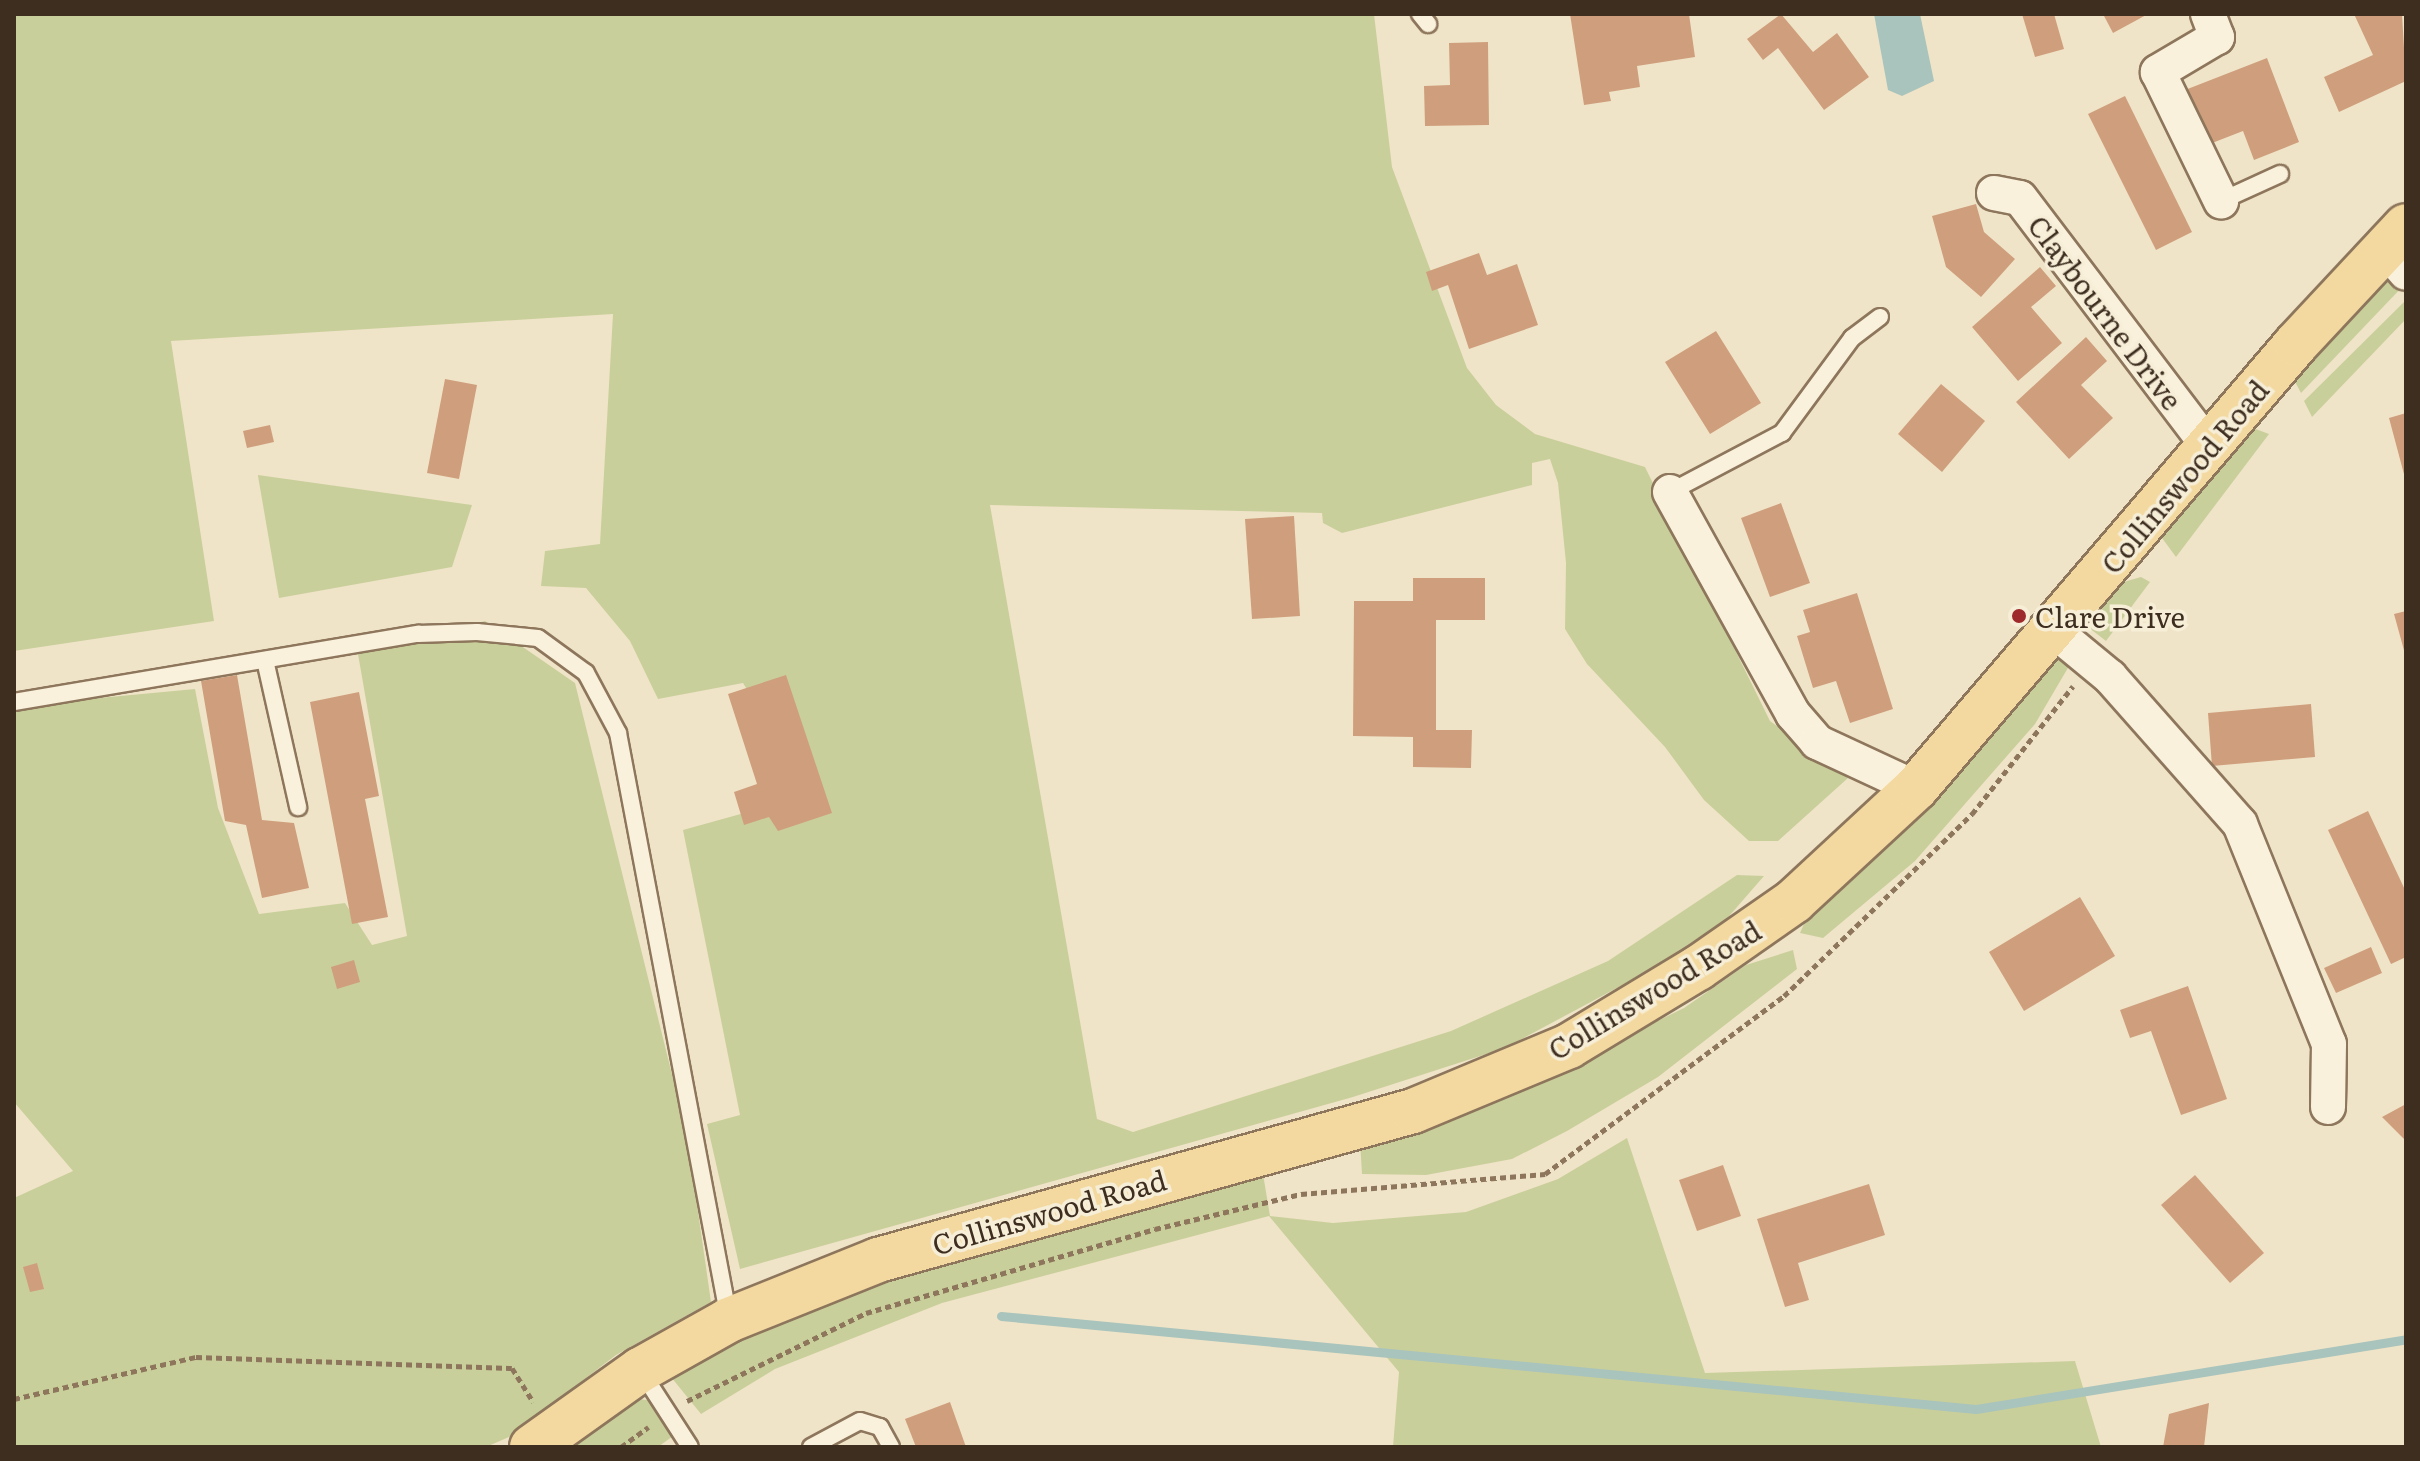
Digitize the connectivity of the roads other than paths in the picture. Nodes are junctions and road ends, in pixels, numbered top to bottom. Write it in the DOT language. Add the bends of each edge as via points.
graph roads {
  1 [pos="2208,14"];
  2 [pos="2280,174"];
  3 [pos="1994,193"];
  4 [pos="2221,201"];
  5 [pos="2399,249"];
  6 [pos="1880,317"];
  7 [pos="2209,447"];
  8 [pos="1670,492"];
  9 [pos="2053,630"];
  10 [pos="265,660"];
  11 [pos="14,702"];
  12 [pos="1916,788"];
  13 [pos="298,807"];
  14 [pos="2328,1107"];
  15 [pos="729,1320"];
  16 [pos="640,1370"];
  17 [pos="541,1438"];
  18 [pos="690,1447"];
  19 [pos="811,1447"];
  20 [pos="891,1447"];
  1 -- 4 [label="street" via="2217,37 2158,72"];
  2 -- 4 [label="lane"];
  3 -- 7 [label="street, Claybourne Drive" via="2020,198"];
  5 -- 7 [label="main road, Collinswood Road"];
  6 -- 8 [label="lane" via="1852,338 1782,433"];
  7 -- 9 [label="main road, Collinswood Road"];
  8 -- 12 [label="street" via="1793,714 1817,742"];
  9 -- 12 [label="main road, Collinswood Road"];
  9 -- 14 [label="street" via="2110,677 2240,824 2329,1044"];
  10 -- 11 [label="lane"];
  10 -- 13 [label="lane"];
  10 -- 15 [label="lane" via="418,634 477,632 538,638 586,673 618,733"];
  12 -- 15 [label="main road, Collinswood Road" via="1794,901 1698,968 1569,1046 1413,1111 878,1260"];
  15 -- 16 [label="main road, Collinswood Road"];
  16 -- 17 [label="main road, Collinswood Road"];
  16 -- 18 [label="lane"];
  19 -- 20 [label="lane" via="860,1421 880,1427"];
}
